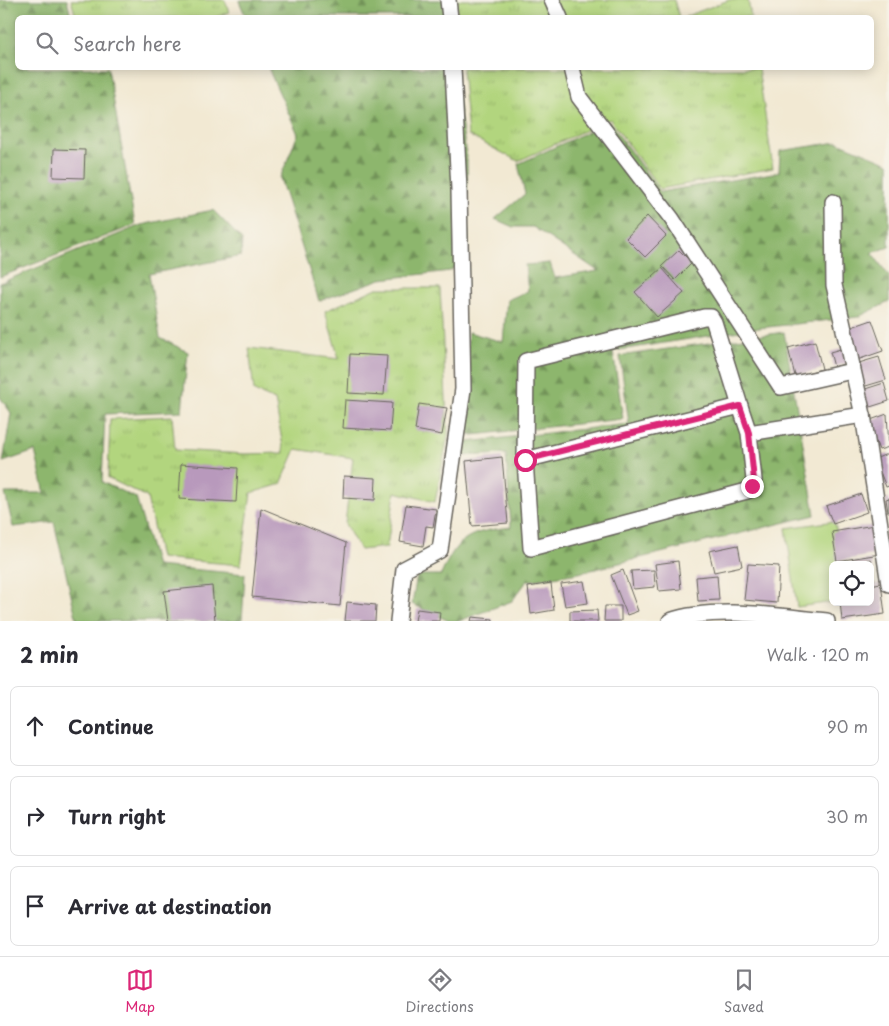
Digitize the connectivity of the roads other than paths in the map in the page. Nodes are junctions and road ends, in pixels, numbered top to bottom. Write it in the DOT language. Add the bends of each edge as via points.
graph roads {
  1 [pos="448,0"];
  2 [pos="552,0"];
  3 [pos="450,15"];
  4 [pos="559,15"];
  5 [pos="453,70"];
  6 [pos="572,70"];
  7 [pos="833,202"];
  8 [pos="852,371"];
  9 [pos="740,406"];
  10 [pos="863,415"];
  11 [pos="749,433"];
  12 [pos="525,460"];
  13 [pos="889,584"];
  14 [pos="398,621"];
  15 [pos="670,621"];
  16 [pos="827,621"];
  1 -- 3 [label="street"];
  2 -- 4 [label="street"];
  5 -- 14 [label="street" via="463,389 440,550 404,570"];
  6 -- 8 [label="street" via="579,97 672,219 782,387"];
  7 -- 8 [label="street" via="834,285"];
  8 -- 10 [label="street"];
  9 -- 11 [label="street"];
  9 -- 12 [label="street"];
  9 -- 12 [label="street" via="710,317 526,361"];
  10 -- 11 [label="street"];
  10 -- 13 [label="street"];
  11 -- 12 [label="street" via="754,480 747,491 531,548"];
  15 -- 16 [label="street" via="738,613"];
}
